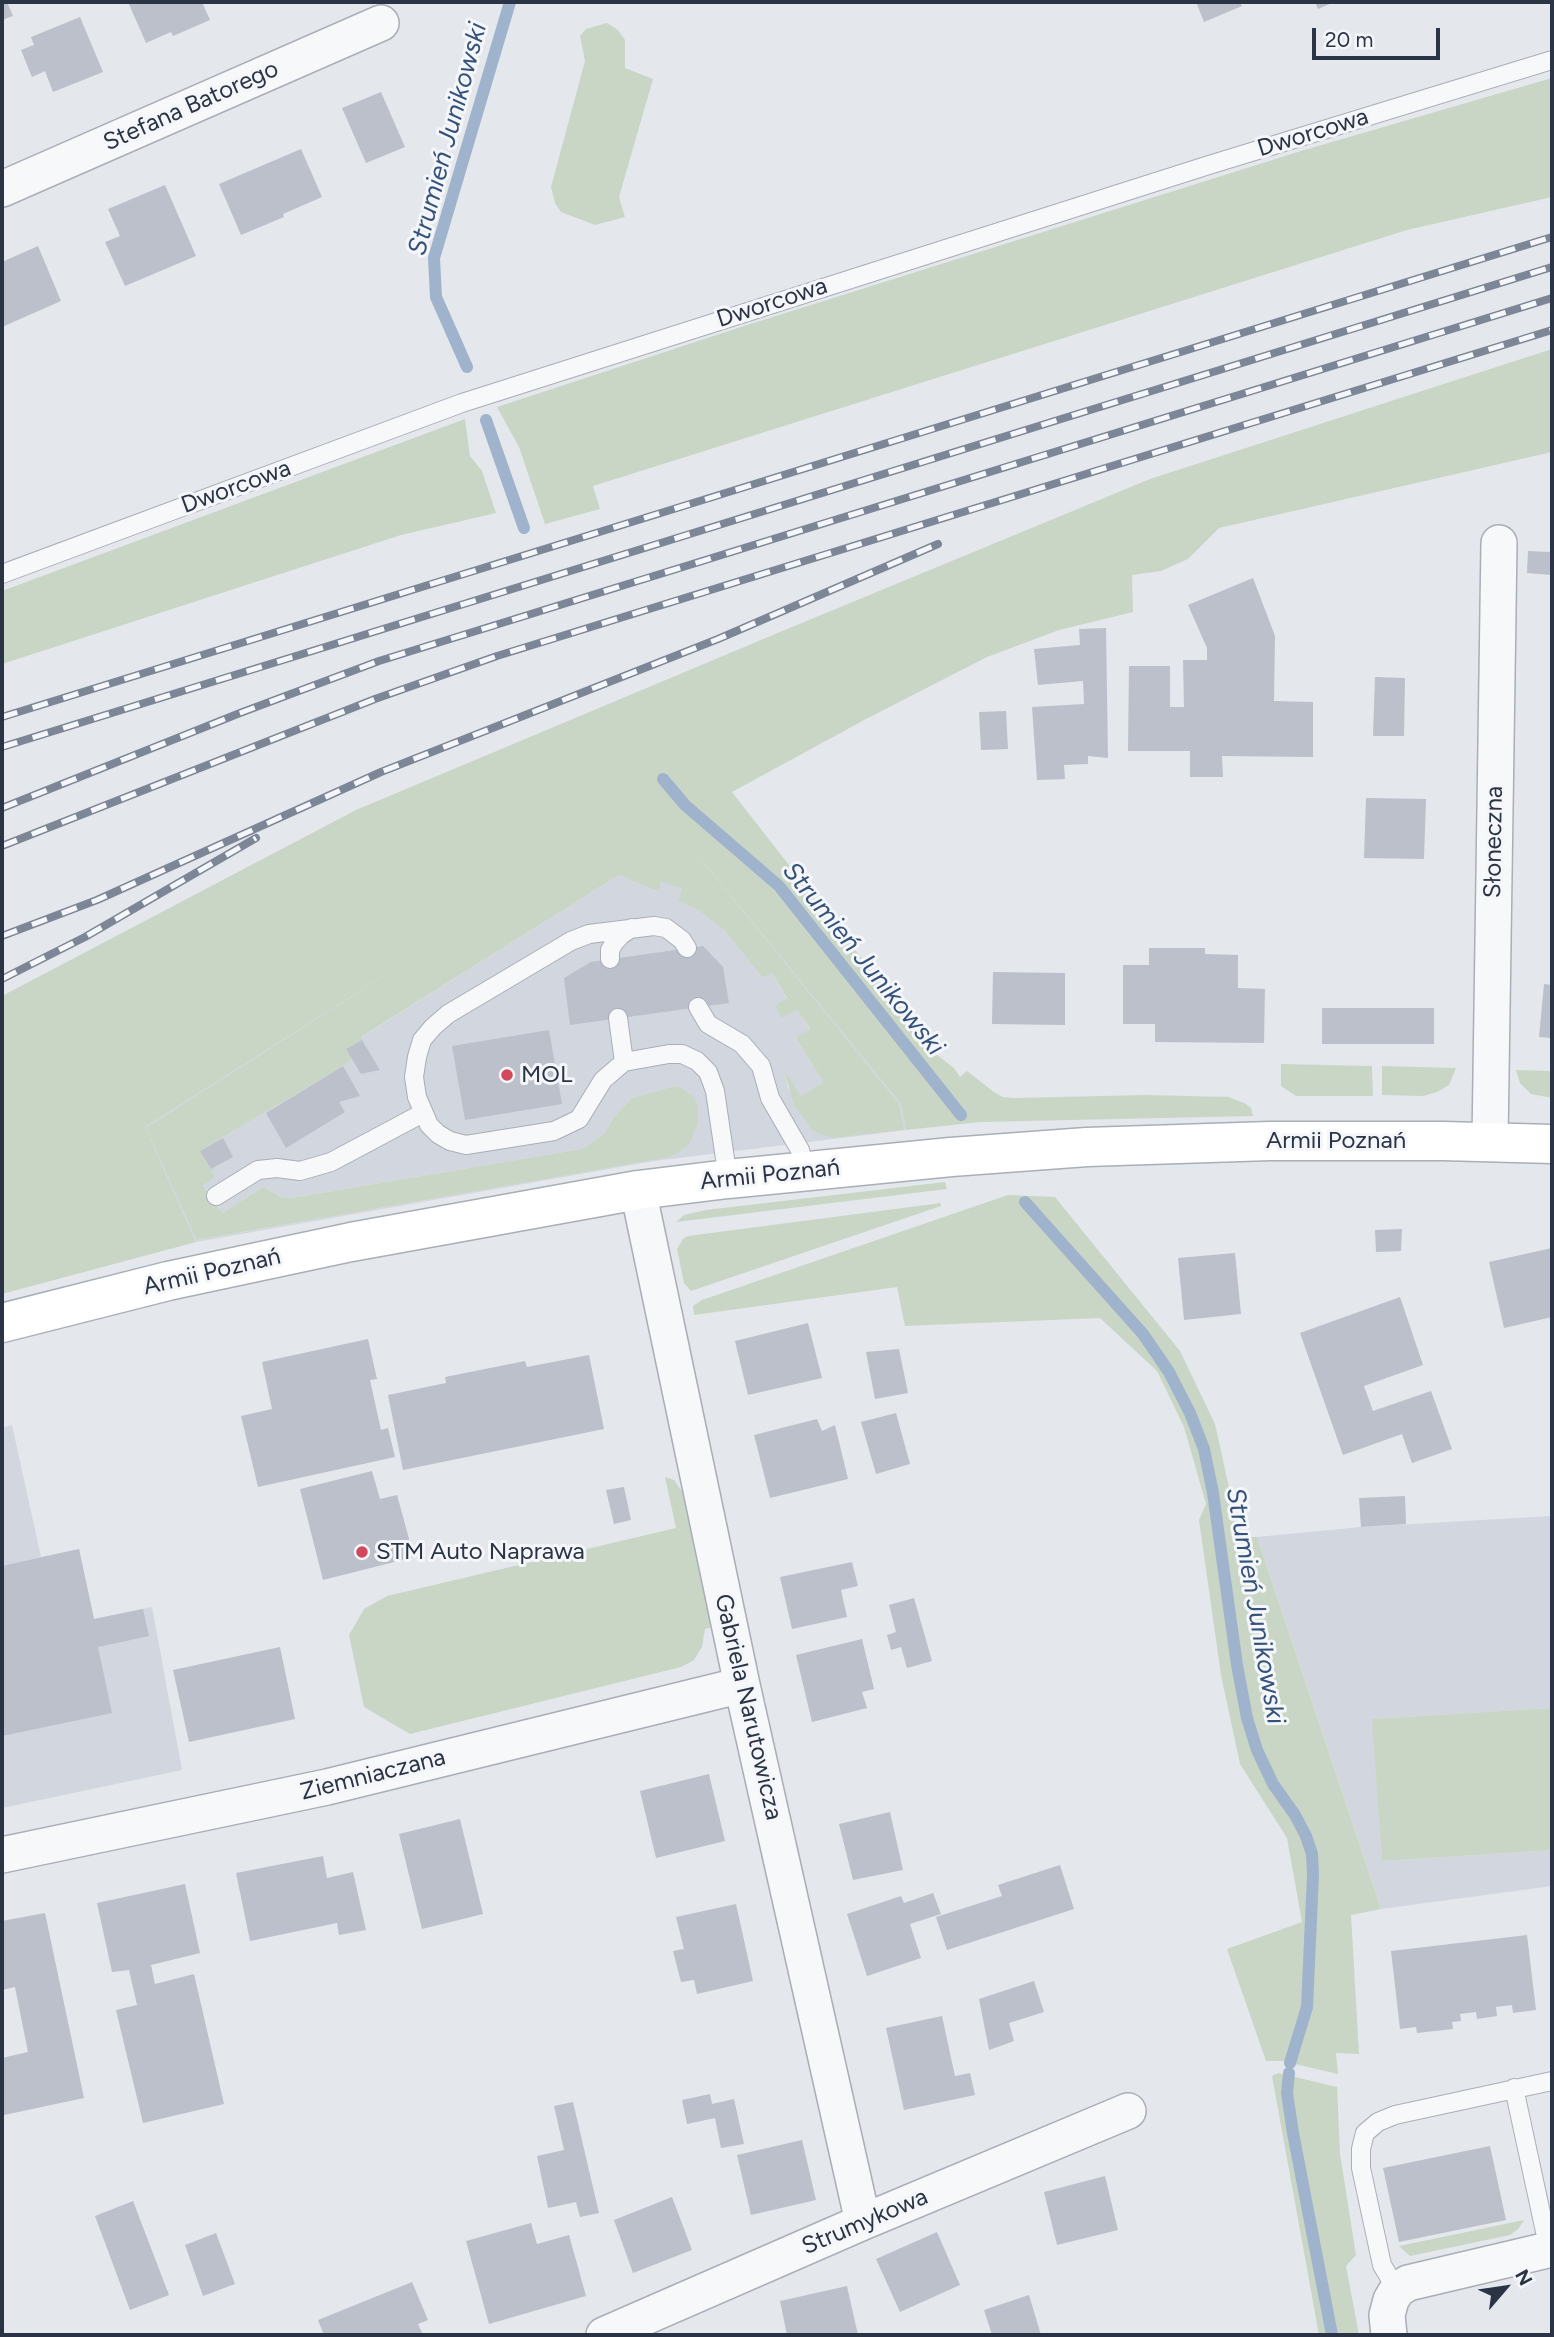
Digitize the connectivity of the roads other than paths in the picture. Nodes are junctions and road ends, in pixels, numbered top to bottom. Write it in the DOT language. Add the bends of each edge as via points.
graph roads {
  1 [pos="381,23"];
  2 [pos="1552,61"];
  3 [pos="2,189"];
  4 [pos="1499,543"];
  5 [pos="2,574"];
  6 [pos="632,928"];
  7 [pos="687,948"];
  8 [pos="610,959"];
  9 [pos="698,1007"];
  10 [pos="618,1018"];
  11 [pos="624,1062"];
  12 [pos="423,1113"];
  13 [pos="1490,1141"];
  14 [pos="1552,1144"];
  15 [pos="806,1171"];
  16 [pos="727,1179"];
  17 [pos="638,1190"];
  18 [pos="216,1196"];
  19 [pos="2,1323"];
  20 [pos="742,1685"];
  21 [pos="2,1855"];
  22 [pos="1552,2081"];
  23 [pos="1514,2088"];
  24 [pos="1128,2111"];
  25 [pos="863,2222"];
  26 [pos="1551,2250"];
  27 [pos="1397,2290"];
  28 [pos="604,2335"];
  29 [pos="1389,2335"];
  1 -- 3 [label="street, Stefana Batorego"];
  2 -- 5 [label="lane, Dworcowa" via="1209,164 462,402"];
  4 -- 13 [label="street, Słoneczna"];
  6 -- 7 [label="lane" via="666,928"];
  6 -- 8 [label="lane" via="614,943"];
  6 -- 12 [label="lane" via="571,941 447,1014 422,1040 417,1057 414,1077"];
  9 -- 15 [label="lane" via="708,1024 742,1044 761,1066 770,1098 800,1150"];
  10 -- 11 [label="lane"];
  11 -- 12 [label="lane" via="603,1080 579,1119 554,1131 466,1144 438,1134"];
  11 -- 16 [label="lane" via="682,1054 708,1072 715,1091"];
  12 -- 18 [label="lane" via="331,1162 300,1171 258,1170"];
  13 -- 14 [label="main road, Armii Poznań"];
  13 -- 15 [label="main road, Armii Poznań" via="1087,1147"];
  15 -- 16 [label="main road, Armii Poznań"];
  16 -- 17 [label="main road, Armii Poznań"];
  17 -- 19 [label="main road, Armii Poznań" via="326,1247"];
  17 -- 20 [label="street, Gabriela Narutowicza"];
  20 -- 21 [label="street, Ziemniaczana" via="327,1787"];
  20 -- 25 [label="street, Gabriela Narutowicza"];
  22 -- 23 [label="lane"];
  23 -- 26 [label="lane"];
  23 -- 27 [label="lane" via="1395,2115 1365,2133 1361,2168 1382,2265"];
  24 -- 25 [label="street, Strumykowa"];
  25 -- 28 [label="street, Strumykowa"];
  26 -- 27 [label="street" via="1420,2278"];
  27 -- 29 [label="street" via="1387,2315"];
}
